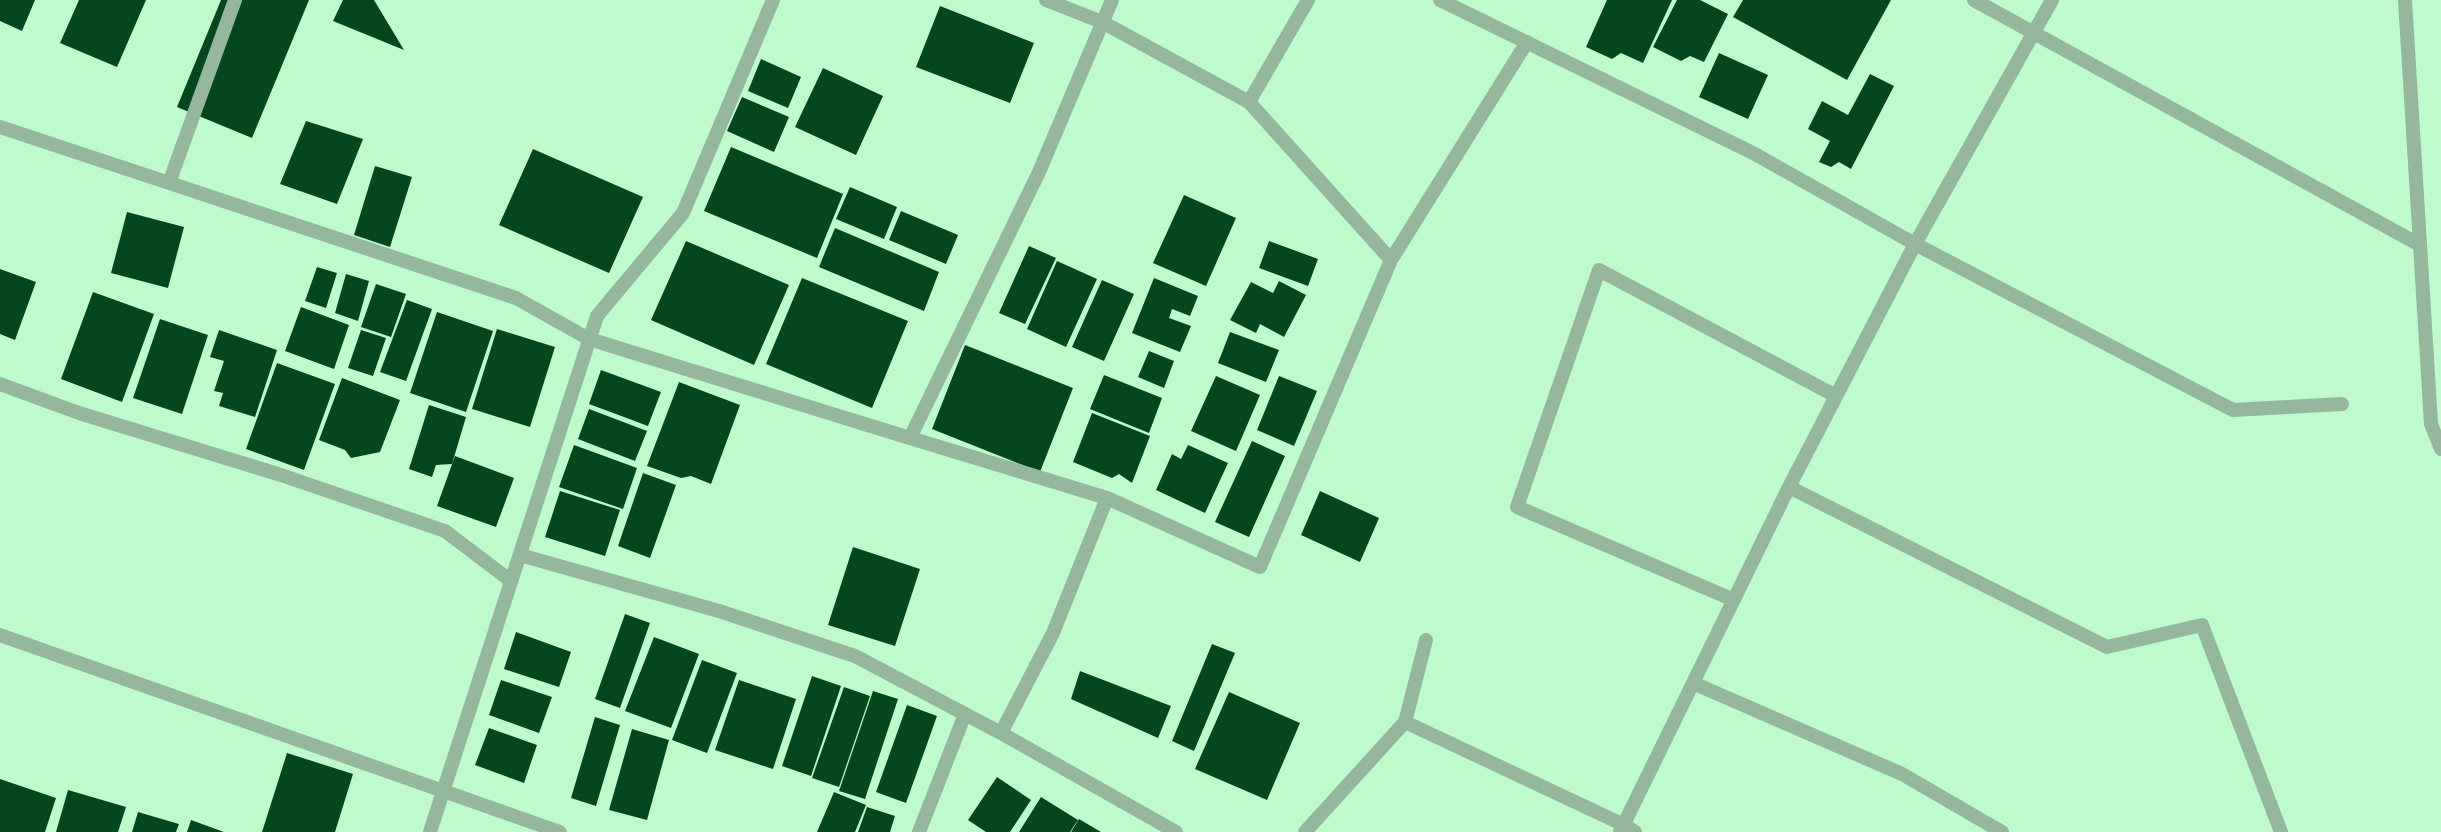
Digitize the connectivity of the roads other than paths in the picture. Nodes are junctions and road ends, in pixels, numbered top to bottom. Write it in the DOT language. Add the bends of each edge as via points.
graph roads {
  1 [pos="235,0"];
  2 [pos="773,0"];
  3 [pos="1046,0"];
  4 [pos="1112,0"];
  5 [pos="1308,0"];
  6 [pos="1440,0"];
  7 [pos="1974,0"];
  8 [pos="2052,0"];
  9 [pos="2405,0"];
  10 [pos="1102,22"];
  11 [pos="2033,33"];
  12 [pos="1527,42"];
  13 [pos="1249,102"];
  14 [pos="0,127"];
  15 [pos="169,184"];
  16 [pos="1915,244"];
  17 [pos="2420,245"];
  18 [pos="1391,260"];
  19 [pos="589,339"];
  20 [pos="0,384"];
  21 [pos="1836,396"];
  22 [pos="2342,404"];
  23 [pos="910,438"];
  24 [pos="2441,449"];
  25 [pos="1789,487"];
  26 [pos="1107,498"];
  27 [pos="520,555"];
  28 [pos="511,581"];
  29 [pos="1734,600"];
  30 [pos="0,635"];
  31 [pos="1426,640"];
  32 [pos="1693,683"];
  33 [pos="964,714"];
  34 [pos="1405,722"];
  35 [pos="1000,733"];
  36 [pos="443,792"];
  37 [pos="1626,830"];
  38 [pos="430,832"];
  39 [pos="560,832"];
  40 [pos="919,832"];
  41 [pos="1176,832"];
  42 [pos="1305,832"];
  43 [pos="2002,832"];
  44 [pos="2281,832"];
  1 -- 15 [label="street"];
  2 -- 19 [label="street" via="684,213 597,316"];
  3 -- 10 [label="street"];
  4 -- 10 [label="street"];
  5 -- 13 [label="street"];
  6 -- 12 [label="street"];
  7 -- 11 [label="street"];
  8 -- 11 [label="street"];
  9 -- 17 [label="street"];
  10 -- 13 [label="street"];
  10 -- 23 [label="street" via="1039,172"];
  11 -- 16 [label="street"];
  11 -- 17 [label="street"];
  12 -- 16 [label="street" via="1753,153"];
  12 -- 18 [label="street"];
  13 -- 18 [label="street"];
  14 -- 15 [label="street"];
  15 -- 19 [label="street" via="516,298"];
  16 -- 21 [label="street"];
  16 -- 22 [label="street" via="2233,410"];
  17 -- 24 [label="street" via="2431,424"];
  18 -- 26 [label="street" via="1260,567"];
  19 -- 23 [label="street"];
  19 -- 27 [label="street"];
  20 -- 28 [label="street" via="79,413 281,475 445,531"];
  21 -- 25 [label="street"];
  21 -- 29 [label="street" via="1599,270 1516,507"];
  23 -- 26 [label="street"];
  25 -- 29 [label="street"];
  25 -- 44 [label="street" via="2107,647 2202,625"];
  26 -- 35 [label="street" via="1053,633"];
  27 -- 28 [label="street"];
  27 -- 33 [label="street" via="719,611 855,656"];
  28 -- 36 [label="street"];
  29 -- 32 [label="street"];
  30 -- 36 [label="street"];
  31 -- 34 [label="street"];
  32 -- 37 [label="street"];
  32 -- 43 [label="street" via="1902,774"];
  33 -- 35 [label="street"];
  33 -- 40 [label="street"];
  34 -- 37 [label="street"];
  34 -- 42 [label="street"];
  35 -- 41 [label="street"];
  36 -- 38 [label="street"];
  36 -- 39 [label="street"];
}
